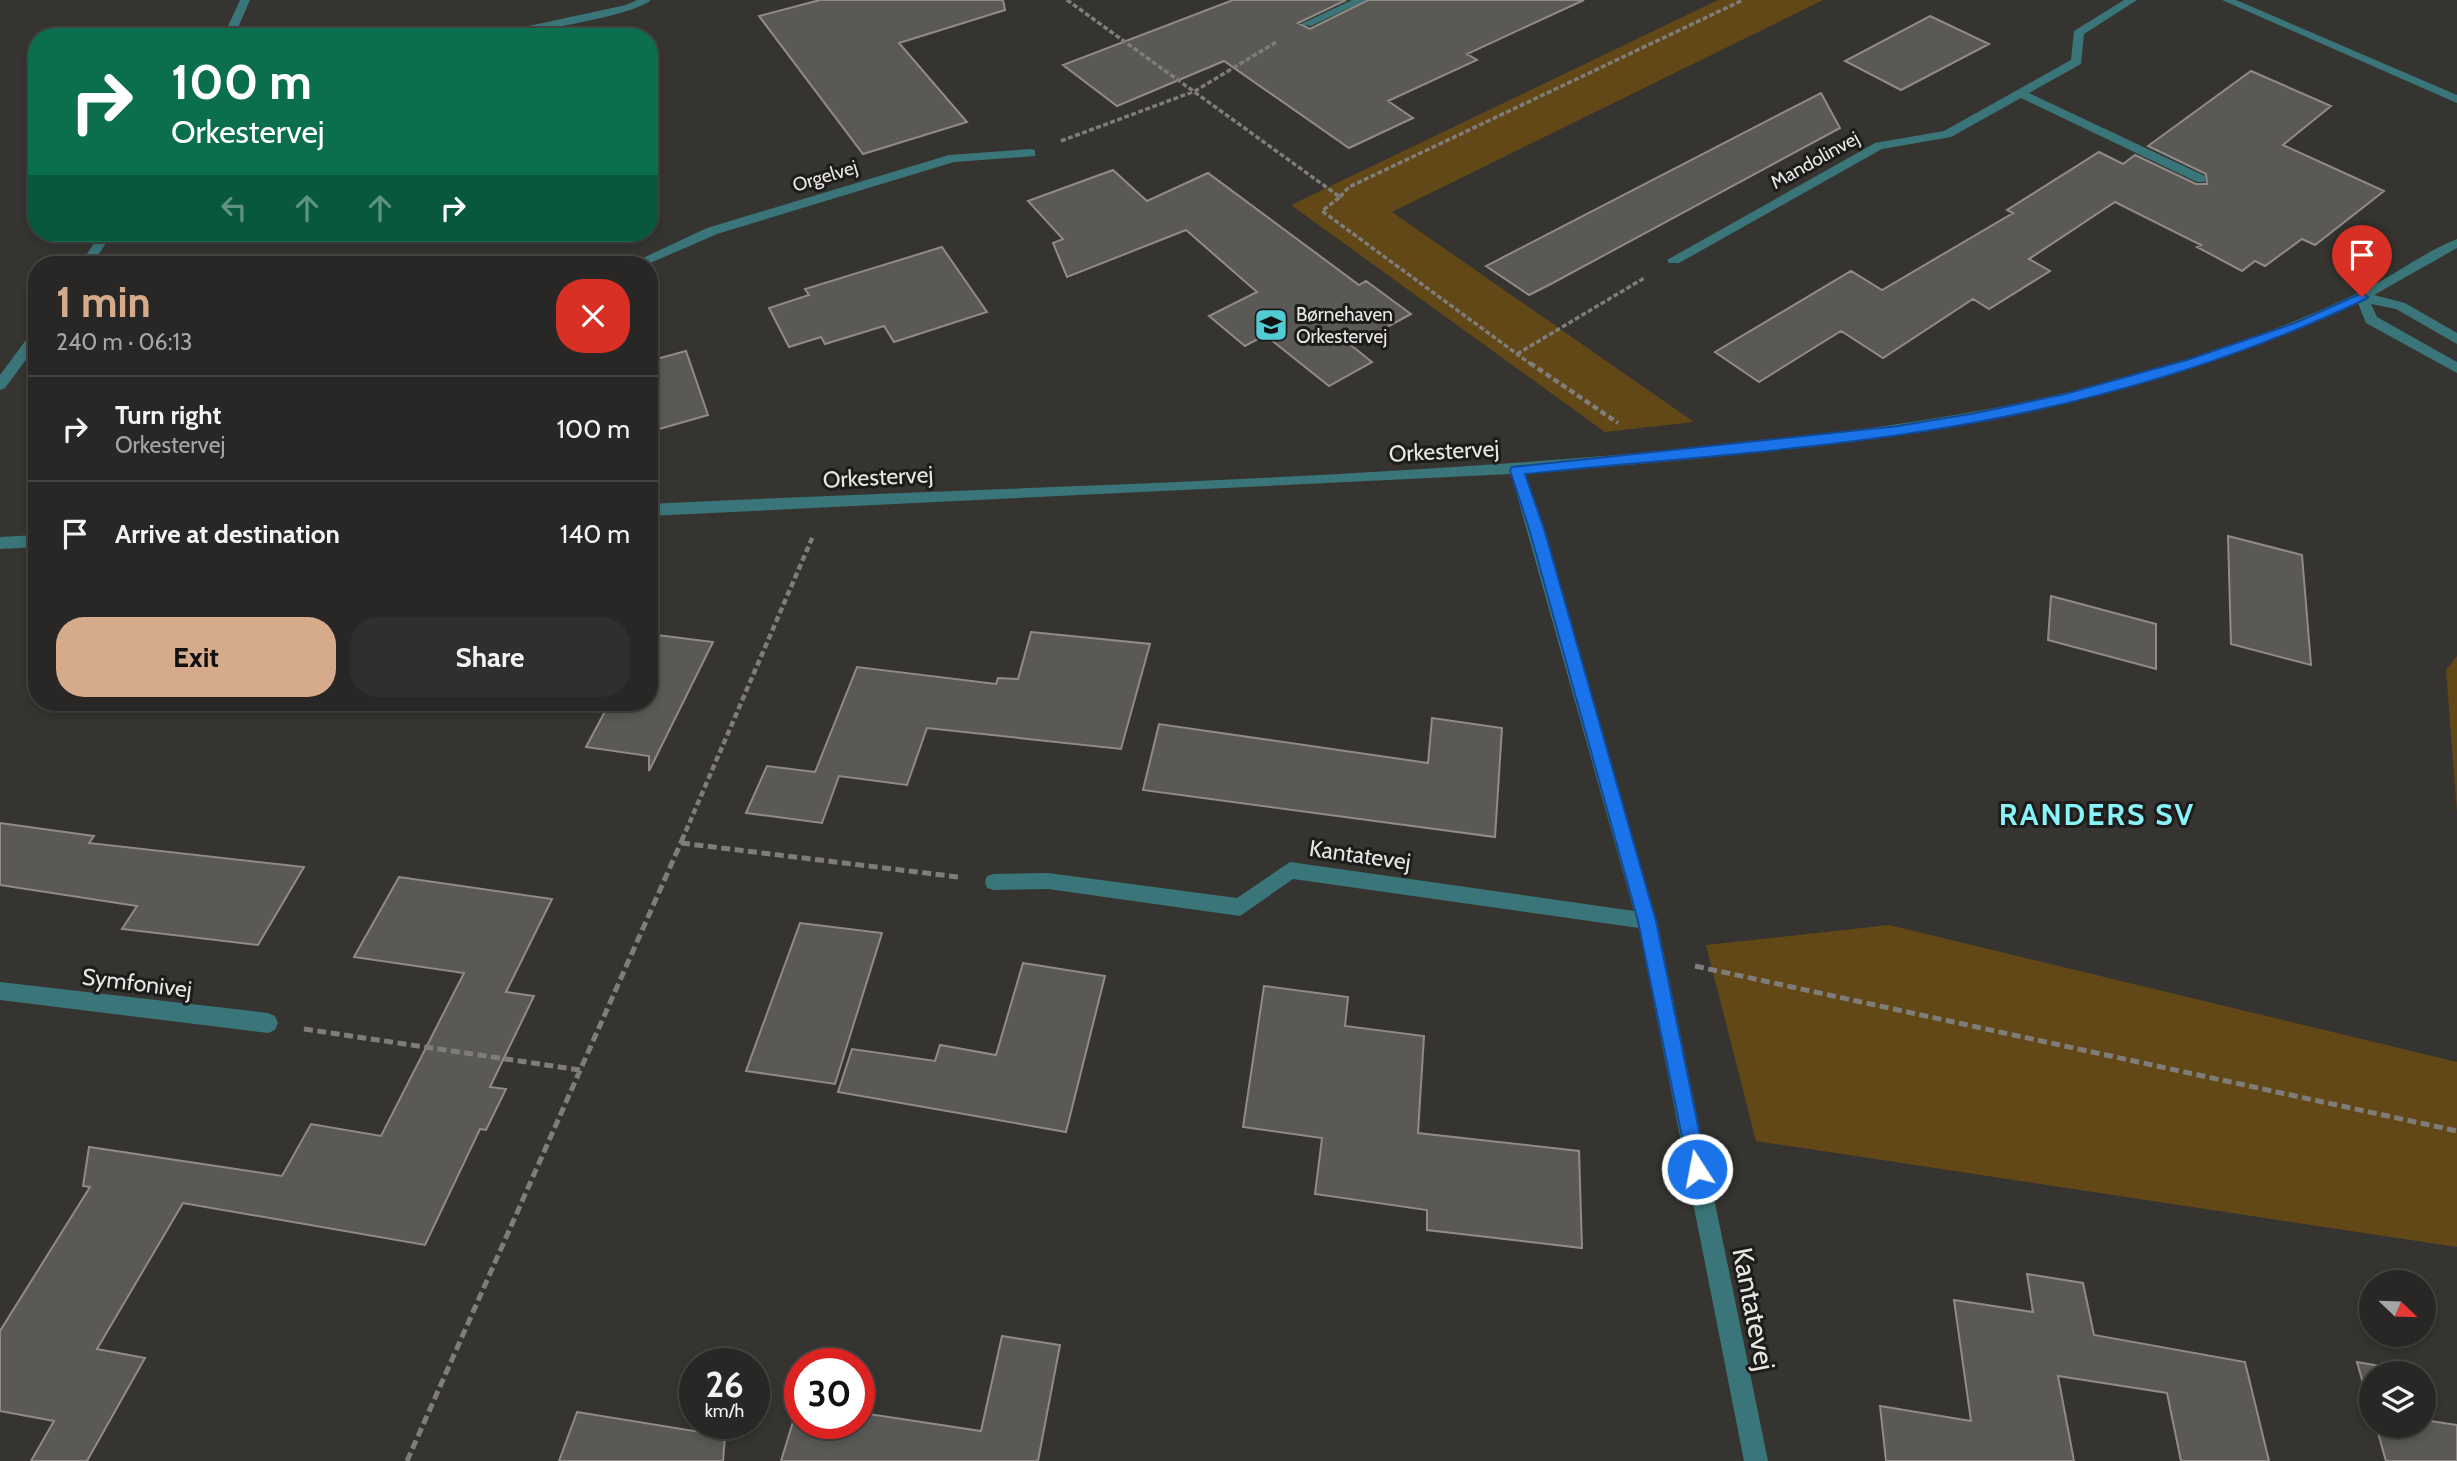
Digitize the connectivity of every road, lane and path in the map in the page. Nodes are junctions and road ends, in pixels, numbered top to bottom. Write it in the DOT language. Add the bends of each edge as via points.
graph roads {
  1 [pos="245,0"];
  2 [pos="646,0"];
  3 [pos="1067,0"];
  4 [pos="1361,0"];
  5 [pos="1743,0"];
  6 [pos="2132,0"];
  7 [pos="2227,0"];
  8 [pos="1307,24"];
  9 [pos="232,28"];
  10 [pos="528,28"];
  11 [pos="1195,91"];
  12 [pos="2020,93"];
  13 [pos="2457,99"];
  14 [pos="1031,153"];
  15 [pos="2201,179"];
  16 [pos="1340,197"];
  17 [pos="2457,243"];
  18 [pos="655,256"];
  19 [pos="1674,260"];
  20 [pos="2362,297"];
  21 [pos="2457,339"];
  22 [pos="28,347"];
  23 [pos="1517,354"];
  24 [pos="28,356"];
  25 [pos="21,357"];
  26 [pos="2457,368"];
  27 [pos="0,385"];
  28 [pos="1640,458"];
  29 [pos="1517,470"];
  30 [pos="826,503"];
  31 [pos="658,510"];
  32 [pos="28,541"];
  33 [pos="0,543"];
  34 [pos="681,843"];
  35 [pos="994,882"];
  36 [pos="1647,921"];
  37 [pos="1654,957"];
  38 [pos="0,991"];
  39 [pos="268,1023"];
  40 [pos="580,1070"];
  41 [pos="2457,1131"];
  42 [pos="407,1461"];
  43 [pos="1756,1461"];
  1 -- 9 [label="street"];
  2 -- 10 [label="street" via="629,8"];
  3 -- 11 [label="path"];
  4 -- 8 [label="street"];
  5 -- 16 [label="path" via="1349,187"];
  6 -- 12 [label="street, Mandolinvej" via="2078,33 2077,62"];
  7 -- 13 [label="street"];
  8 -- 11 [label="path"];
  11 -- 14 [label="path"];
  11 -- 16 [label="path"];
  12 -- 15 [label="street"];
  12 -- 19 [label="street, Mandolinvej" via="1947,134 1879,146"];
  14 -- 18 [label="street, Orgelvej" via="953,158 712,231"];
  16 -- 23 [label="path" via="1322,211"];
  17 -- 20 [label="street, Orkestervej"];
  19 -- 23 [label="path"];
  20 -- 21 [label="street" via="2400,306"];
  20 -- 26 [label="street" via="2371,320"];
  20 -- 28 [label="street, Orkestervej" via="2230,350 2065,398 1898,430"];
  22 -- 25 [label="street"];
  23 -- 28 [label="path" via="1625,428"];
  24 -- 25 [label="street"];
  25 -- 27 [label="street"];
  28 -- 29 [label="street, Orkestervej"];
  29 -- 30 [label="street, Orkestervej"];
  29 -- 36 [label="street, Kantatevej"];
  30 -- 31 [label="street, Orkestervej"];
  30 -- 34 [label="path"];
  32 -- 33 [label="street"];
  34 -- 35 [label="path"];
  34 -- 40 [label="path"];
  35 -- 36 [label="street, Kantatevej" via="1048,881 1240,907 1290,870"];
  36 -- 37 [label="street, Kantatevej"];
  37 -- 41 [label="path"];
  37 -- 43 [label="street, Kantatevej"];
  38 -- 39 [label="street, Symfonivej"];
  39 -- 40 [label="path"];
  40 -- 42 [label="path"];
}
